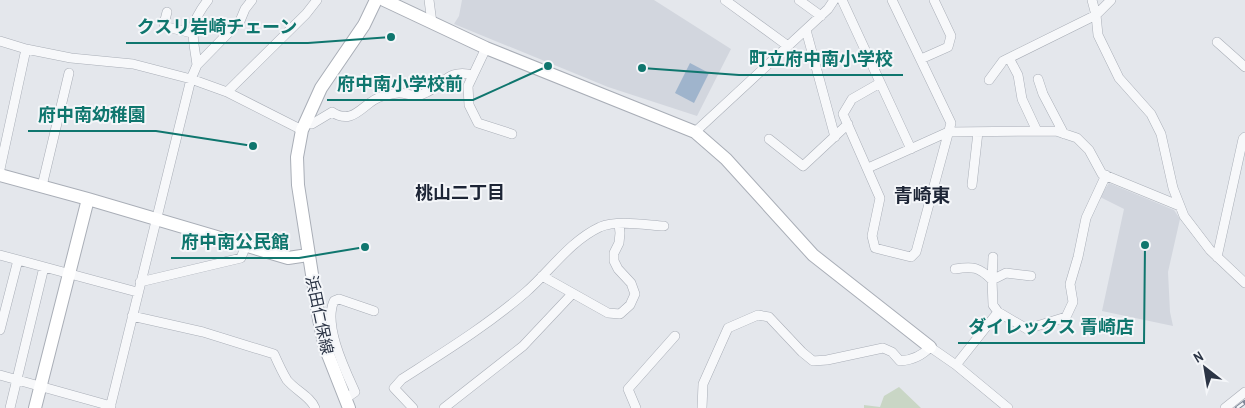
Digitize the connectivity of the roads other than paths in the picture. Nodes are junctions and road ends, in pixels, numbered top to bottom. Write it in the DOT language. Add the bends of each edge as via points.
graph roads {
  1 [pos="208,0"];
  2 [pos="252,0"];
  3 [pos="317,0"];
  4 [pos="376,0"];
  5 [pos="384,0"];
  6 [pos="429,0"];
  7 [pos="725,0"];
  8 [pos="798,0"];
  9 [pos="834,0"];
  10 [pos="842,0"];
  11 [pos="892,0"];
  12 [pos="934,0"];
  13 [pos="1092,0"];
  14 [pos="1111,0"];
  15 [pos="167,12"];
  16 [pos="1096,15"];
  17 [pos="821,16"];
  18 [pos="432,23"];
  19 [pos="806,30"];
  20 [pos="192,33"];
  21 [pos="0,41"];
  22 [pos="1217,42"];
  23 [pos="788,46"];
  24 [pos="486,48"];
  25 [pos="26,49"];
  26 [pos="1009,58"];
  27 [pos="921,59"];
  28 [pos="197,65"];
  29 [pos="1245,68"];
  30 [pos="69,73"];
  31 [pos="473,75"];
  32 [pos="191,78"];
  33 [pos="1038,79"];
  34 [pos="989,80"];
  35 [pos="880,83"];
  36 [pos="227,92"];
  37 [pos="848,124"];
  38 [pos="303,127"];
  39 [pos="1037,131"];
  40 [pos="695,132"];
  41 [pos="948,132"];
  42 [pos="978,132"];
  43 [pos="512,134"];
  44 [pos="1064,134"];
  45 [pos="835,136"];
  46 [pos="1245,137"];
  47 [pos="769,138"];
  48 [pos="911,149"];
  49 [pos="868,168"];
  50 [pos="0,169"];
  51 [pos="0,175"];
  52 [pos="1106,176"];
  53 [pos="972,185"];
  54 [pos="42,186"];
  55 [pos="88,199"];
  56 [pos="1180,206"];
  57 [pos="156,218"];
  58 [pos="619,224"];
  59 [pos="664,226"];
  60 [pos="246,244"];
  61 [pos="0,255"];
  62 [pos="308,255"];
  63 [pos="993,257"];
  64 [pos="1217,257"];
  65 [pos="18,260"];
  66 [pos="44,267"];
  67 [pos="955,269"];
  68 [pos="69,273"];
  69 [pos="542,276"];
  70 [pos="1031,276"];
  71 [pos="992,280"];
  72 [pos="140,282"];
  73 [pos="1245,282"];
  74 [pos="137,292"];
  75 [pos="572,294"];
  76 [pos="374,311"];
  77 [pos="998,312"];
  78 [pos="132,316"];
  79 [pos="0,330"];
  80 [pos="675,336"];
  81 [pos="930,347"];
  82 [pos="956,366"];
  83 [pos="0,375"];
  84 [pos="17,380"];
  85 [pos="41,387"];
  86 [pos="1245,392"];
  87 [pos="347,404"];
  88 [pos="110,407"];
  89 [pos="10,408"];
  90 [pos="36,408"];
  91 [pos="315,408"];
  92 [pos="413,408"];
  93 [pos="444,408"];
  94 [pos="636,408"];
  95 [pos="702,408"];
  96 [pos="1008,408"];
  97 [pos="1225,408"];
  1 -- 20 [label="street" via="198,13"];
  2 -- 28 [label="street" via="240,21"];
  3 -- 36 [label="street"];
  4 -- 38 [label="street, 浜田仁保線" via="364,25 321,88"];
  5 -- 18 [label="street"];
  6 -- 18 [label="street"];
  7 -- 23 [label="street"];
  8 -- 17 [label="street"];
  9 -- 17 [label="street"];
  10 -- 35 [label="street"];
  11 -- 27 [label="street"];
  12 -- 27 [label="street" via="951,36 948,48"];
  13 -- 16 [label="street"];
  14 -- 16 [label="street"];
  15 -- 20 [label="street" via="164,24 167,27"];
  16 -- 26 [label="street"];
  16 -- 56 [label="street" via="1098,35 1119,78 1151,114 1161,134"];
  17 -- 19 [label="street"];
  18 -- 24 [label="street"];
  19 -- 23 [label="street"];
  19 -- 45 [label="street"];
  20 -- 28 [label="street"];
  21 -- 25 [label="street"];
  22 -- 29 [label="street"];
  23 -- 40 [label="street"];
  24 -- 31 [label="street"];
  24 -- 40 [label="street"];
  25 -- 32 [label="street" via="71,58 133,64"];
  25 -- 50 [label="street"];
  26 -- 34 [label="street"];
  26 -- 39 [label="street" via="1018,75 1022,99"];
  27 -- 41 [label="street" via="951,123"];
  28 -- 32 [label="street"];
  30 -- 54 [label="street"];
  31 -- 38 [label="street" via="459,73 414,97 400,93 382,96 347,117 341,118 332,112"];
  31 -- 43 [label="street" via="468,86 469,106 478,123"];
  32 -- 36 [label="street"];
  32 -- 57 [label="street"];
  33 -- 44 [label="street" via="1042,94"];
  35 -- 37 [label="street" via="852,99 843,114"];
  35 -- 48 [label="street"];
  36 -- 38 [label="street"];
  37 -- 45 [label="street"];
  37 -- 49 [label="street"];
  38 -- 62 [label="street, 浜田仁保線" via="296,157"];
  39 -- 42 [label="street"];
  39 -- 44 [label="street"];
  40 -- 81 [label="street" via="726,159 814,255"];
  41 -- 42 [label="street"];
  41 -- 48 [label="street"];
  41 -- 49 [label="street" via="916,252 911,257 875,248 872,236 880,198"];
  42 -- 53 [label="street"];
  44 -- 52 [label="street" via="1077,138"];
  45 -- 47 [label="street" via="803,166"];
  46 -- 64 [label="street"];
  48 -- 49 [label="street"];
  51 -- 54 [label="street"];
  52 -- 56 [label="street"];
  52 -- 77 [label="street" via="1086,218 1070,284 1073,302 1066,318 1026,329"];
  54 -- 55 [label="street"];
  55 -- 57 [label="street"];
  55 -- 68 [label="street"];
  56 -- 64 [label="street" via="1184,216"];
  57 -- 60 [label="street"];
  57 -- 72 [label="street"];
  58 -- 59 [label="street"];
  58 -- 69 [label="street" via="599,228 571,247"];
  58 -- 75 [label="street" via="619,243 614,261 631,283 635,294 630,305 620,314 608,313"];
  60 -- 62 [label="street" via="288,258"];
  60 -- 72 [label="street" via="241,258"];
  61 -- 65 [label="street"];
  62 -- 87 [label="street, 浜田仁保線" via="325,347"];
  63 -- 71 [label="street"];
  64 -- 73 [label="street"];
  65 -- 66 [label="street"];
  65 -- 79 [label="street"];
  66 -- 68 [label="street"];
  66 -- 84 [label="street"];
  67 -- 71 [label="street" via="968,266 982,270"];
  68 -- 74 [label="street"];
  68 -- 85 [label="street"];
  69 -- 75 [label="street"];
  69 -- 92 [label="street" via="471,334 402,379 394,388"];
  70 -- 71 [label="street" via="1006,273"];
  71 -- 77 [label="street" via="993,305"];
  72 -- 74 [label="street"];
  74 -- 78 [label="street"];
  75 -- 93 [label="street" via="523,346"];
  76 -- 87 [label="street" via="339,299 332,307 335,338 355,392"];
  77 -- 82 [label="street"];
  78 -- 88 [label="street"];
  78 -- 91 [label="street" via="202,332 274,354 286,379"];
  80 -- 94 [label="street" via="628,389"];
  81 -- 82 [label="street"];
  81 -- 95 [label="street" via="924,355 907,361 900,361 883,348 814,361 769,317 758,315 728,328 703,384"];
  82 -- 96 [label="street"];
  83 -- 84 [label="street"];
  84 -- 85 [label="street"];
  84 -- 89 [label="street"];
  85 -- 88 [label="street"];
  85 -- 90 [label="street"];
  86 -- 97 [label="street"];
}
